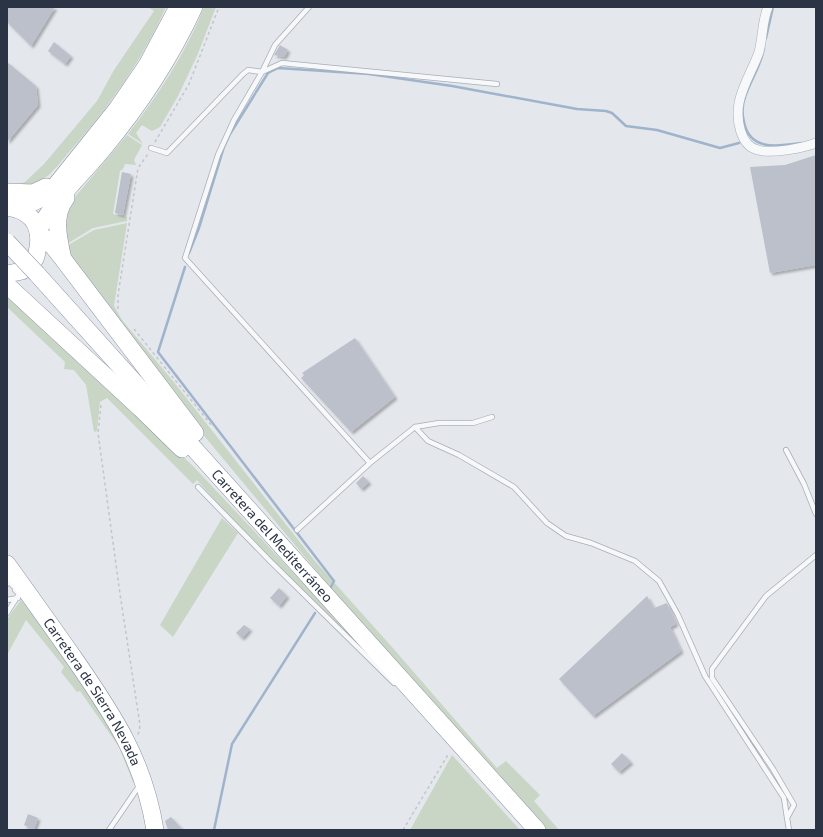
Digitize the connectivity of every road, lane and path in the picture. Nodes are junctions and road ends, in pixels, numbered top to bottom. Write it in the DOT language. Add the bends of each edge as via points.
graph roads {
  1 [pos="178,7"];
  2 [pos="194,7"];
  3 [pos="309,7"];
  4 [pos="768,7"];
  5 [pos="262,72"];
  6 [pos="497,84"];
  7 [pos="816,143"];
  8 [pos="151,148"];
  9 [pos="72,175"];
  10 [pos="7,192"];
  11 [pos="12,205"];
  12 [pos="39,233"];
  13 [pos="7,242"];
  14 [pos="63,259"];
  15 [pos="25,269"];
  16 [pos="7,285"];
  17 [pos="118,304"];
  18 [pos="120,314"];
  19 [pos="131,327"];
  20 [pos="102,405"];
  21 [pos="492,417"];
  22 [pos="212,426"];
  23 [pos="415,428"];
  24 [pos="786,450"];
  25 [pos="370,463"];
  26 [pos="198,487"];
  27 [pos="816,514"];
  28 [pos="257,518"];
  29 [pos="298,530"];
  30 [pos="816,555"];
  31 [pos="291,556"];
  32 [pos="7,564"];
  33 [pos="15,588"];
  34 [pos="7,600"];
  35 [pos="7,613"];
  36 [pos="397,686"];
  37 [pos="459,743"];
  38 [pos="129,745"];
  39 [pos="145,785"];
  40 [pos="787,818"];
  41 [pos="109,830"];
  42 [pos="155,830"];
  43 [pos="403,830"];
  44 [pos="537,830"];
  45 [pos="789,830"];
  1 -- 9 [label="highway" via="147,65"];
  2 -- 9 [label="highway" via="184,29 143,98"];
  3 -- 5 [label="lane" via="275,45"];
  4 -- 7 [label="street" via="759,52 739,102 740,129 751,146 759,150 780,150"];
  5 -- 6 [label="lane" via="282,63"];
  5 -- 8 [label="lane" via="248,70 243,74 167,153"];
  5 -- 25 [label="lane" via="234,120 218,155 185,258"];
  9 -- 10 [label="highway" via="33,193"];
  9 -- 11 [label="highway" via="48,195"];
  9 -- 12 [label="highway"];
  9 -- 14 [label="highway" via="58,219 57,233"];
  11 -- 12 [label="highway" via="28,214"];
  12 -- 14 [label="highway"];
  12 -- 15 [label="highway" via="39,247"];
  13 -- 15 [label="highway, Carretera del Mediterráneo, bridge"];
  14 -- 31 [label="highway" via="186,422 271,522"];
  15 -- 28 [label="highway, Carretera del Mediterráneo"];
  16 -- 28 [label="highway" via="140,408 224,491"];
  17 -- 18 [label="path"];
  19 -- 22 [label="path"];
  20 -- 38 [label="path" via="98,433 140,725 139,732"];
  21 -- 23 [label="lane" via="473,423 439,423"];
  23 -- 25 [label="lane"];
  23 -- 40 [label="lane" via="428,441 514,486 547,523 566,536 635,561 659,580 678,615 705,676 784,798"];
  24 -- 27 [label="lane"];
  25 -- 29 [label="lane"];
  26 -- 36 [label="lane"];
  28 -- 31 [label="highway, Carretera del Mediterráneo"];
  30 -- 40 [label="lane" via="766,596 712,670 712,678 794,805"];
  31 -- 37 [label="highway, Carretera del Mediterráneo"];
  32 -- 33 [label="highway, Carretera de Sierra Nevada"];
  33 -- 34 [label="lane"];
  33 -- 35 [label="lane"];
  33 -- 38 [label="highway, Carretera de Sierra Nevada" via="112,714"];
  37 -- 43 [label="path" via="449,753"];
  37 -- 44 [label="highway, Carretera del Mediterráneo"];
  38 -- 39 [label="highway, Carretera de Sierra Nevada"];
  39 -- 41 [label="lane" via="137,789"];
  39 -- 42 [label="highway, Carretera de Sierra Nevada"];
  40 -- 45 [label="lane"];
}
